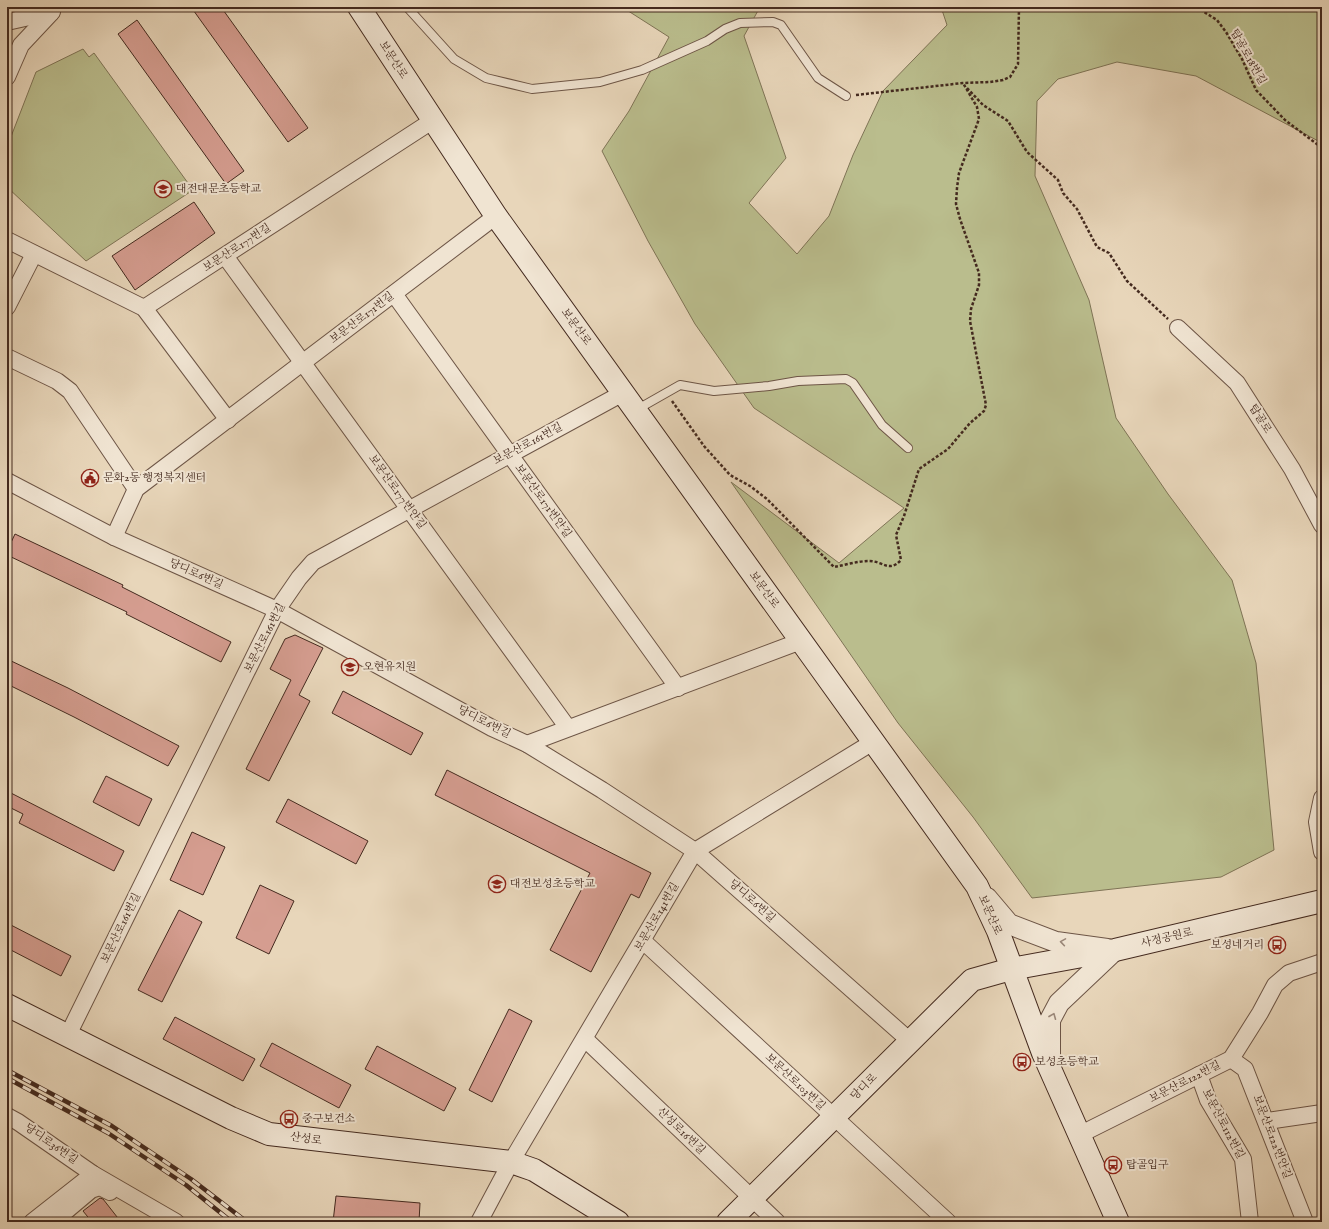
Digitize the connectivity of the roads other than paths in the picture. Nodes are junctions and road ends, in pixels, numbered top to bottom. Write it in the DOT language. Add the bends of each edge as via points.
graph roads {
  1 [pos="359,7"];
  2 [pos="407,7"];
  3 [pos="52,9"];
  4 [pos="7,22"];
  5 [pos="7,77"];
  6 [pos="846,96"];
  7 [pos="432,121"];
  8 [pos="496,216"];
  9 [pos="7,240"];
  10 [pos="34,254"];
  11 [pos="226,256"];
  12 [pos="394,294"];
  13 [pos="7,307"];
  14 [pos="144,308"];
  15 [pos="1178,328"];
  16 [pos="7,357"];
  17 [pos="303,363"];
  18 [pos="623,393"];
  19 [pos="635,410"];
  20 [pos="228,420"];
  21 [pos="908,448"];
  22 [pos="509,454"];
  23 [pos="7,481"];
  24 [pos="136,489"];
  25 [pos="409,509"];
  26 [pos="1322,525"];
  27 [pos="114,537"];
  28 [pos="277,610"];
  29 [pos="801,641"];
  30 [pos="678,688"];
  31 [pos="568,728"];
  32 [pos="873,742"];
  33 [pos="527,744"];
  34 [pos="1322,798"];
  35 [pos="695,851"];
  36 [pos="1322,852"];
  37 [pos="977,886"];
  38 [pos="1322,901"];
  39 [pos="643,941"];
  40 [pos="1115,950"];
  41 [pos="1322,962"];
  42 [pos="1011,969"];
  43 [pos="7,1005"];
  44 [pos="68,1035"];
  45 [pos="585,1039"];
  46 [pos="910,1041"];
  47 [pos="1231,1059"];
  48 [pos="1050,1068"];
  49 [pos="1199,1075"];
  50 [pos="1322,1113"];
  51 [pos="7,1116"];
  52 [pos="834,1117"];
  53 [pos="1267,1121"];
  54 [pos="1079,1135"];
  55 [pos="511,1162"];
  56 [pos="93,1174"];
  57 [pos="110,1192"];
  58 [pos="752,1198"];
  59 [pos="32,1222"];
  60 [pos="53,1222"];
  61 [pos="176,1222"];
  62 [pos="479,1222"];
  63 [pos="618,1222"];
  64 [pos="728,1222"];
  65 [pos="777,1222"];
  66 [pos="948,1222"];
  67 [pos="1118,1222"];
  68 [pos="1250,1222"];
  69 [pos="1305,1222"];
  1 -- 7 [label="main road, 보문산로"];
  2 -- 6 [label="lane" via="454,59 486,78 532,89 600,82 642,70 707,41 725,29 740,24 773,22 781,25 818,78"];
  3 -- 4 [label="street"];
  3 -- 5 [label="street" via="21,45"];
  7 -- 8 [label="main road, 보문산로"];
  7 -- 11 [label="street, 보문산로177번길"];
  8 -- 12 [label="street, 보문산로171번길"];
  8 -- 18 [label="main road, 보문산로"];
  9 -- 10 [label="street"];
  10 -- 13 [label="street"];
  10 -- 14 [label="street"];
  11 -- 14 [label="street, 보문산로177번길"];
  11 -- 17 [label="street, 보문산로177번안길"];
  12 -- 17 [label="street, 보문산로171번길"];
  12 -- 22 [label="street, 보문산로171번안길"];
  14 -- 20 [label="street"];
  15 -- 26 [label="street, 탑골로" via="1237,383 1292,469"];
  16 -- 24 [label="street" via="57,381 70,391"];
  17 -- 20 [label="street, 보문산로171번길"];
  17 -- 25 [label="street, 보문산로177번안길"];
  18 -- 19 [label="main road, 보문산로"];
  18 -- 22 [label="street, 보문산로161번길"];
  19 -- 21 [label="lane" via="680,385 714,391 769,386 798,380 846,379 853,383 882,426"];
  19 -- 29 [label="main road, 보문산로"];
  20 -- 24 [label="street, 보문산로171번길"];
  22 -- 25 [label="street, 보문산로161번길"];
  22 -- 30 [label="street, 보문산로171번안길"];
  23 -- 27 [label="street, 당디로6번길"];
  24 -- 27 [label="street, 보문산로171번길"];
  25 -- 28 [label="street, 보문산로161번길" via="313,562"];
  25 -- 31 [label="street, 보문산로177번안길"];
  27 -- 28 [label="street, 당디로6번길"];
  28 -- 33 [label="street, 당디로6번길" via="492,728"];
  28 -- 44 [label="street, 보문산로161번길"];
  29 -- 30 [label="street"];
  29 -- 32 [label="main road, 보문산로"];
  30 -- 31 [label="street"];
  31 -- 33 [label="street"];
  32 -- 35 [label="street, 보문산로141번길"];
  32 -- 37 [label="main road, 보문산로"];
  33 -- 35 [label="street, 당디로6번길"];
  34 -- 36 [label="street" via="1317,822"];
  35 -- 39 [label="street, 보문산로141번길"];
  35 -- 46 [label="street, 당디로6번길"];
  40 -- 37 [label="street, one-way" via="1056,942 1009,924"];
  37 -- 42 [label="main road, 보문산로" via="998,931"];
  38 -- 40 [label="main road, 사정공원로"];
  39 -- 45 [label="street, 보문산로141번길"];
  39 -- 52 [label="street, 보문산로103번길"];
  40 -- 42 [label="main road, 사정공원로"];
  48 -- 40 [label="street, one-way" via="1050,1020 1058,1003"];
  41 -- 47 [label="street, 보문산로122번길" via="1289,974 1275,985"];
  42 -- 46 [label="main road, 당디로" via="972,980"];
  42 -- 48 [label="main road, 보문산로"];
  43 -- 44 [label="main road, 산성로"];
  44 -- 55 [label="main road, 산성로" via="231,1118 270,1134"];
  45 -- 55 [label="street, 보문산로141번길"];
  45 -- 58 [label="street, 산성로16번길"];
  46 -- 52 [label="main road, 당디로"];
  47 -- 49 [label="street, 보문산로122번길"];
  47 -- 53 [label="street, 보문산로122번안길" via="1245,1069"];
  48 -- 54 [label="main road, 보문산로"];
  49 -- 54 [label="street, 보문산로122번길"];
  49 -- 68 [label="street, 보문산로112번길" via="1208,1100 1243,1159"];
  50 -- 53 [label="street"];
  51 -- 56 [label="street, 당디로36번길"];
  52 -- 58 [label="main road, 당디로"];
  52 -- 66 [label="street, 보문산로103번길"];
  53 -- 69 [label="street, 보문산로122번안길"];
  54 -- 67 [label="main road, 보문산로"];
  55 -- 62 [label="street, 보문산로141번길"];
  55 -- 63 [label="main road, 산성로" via="534,1170"];
  56 -- 59 [label="street"];
  56 -- 61 [label="street, 당디로36번길"];
  57 -- 60 [label="street" via="100,1187 92,1190"];
  58 -- 64 [label="main road, 당디로"];
  58 -- 65 [label="street, 산성로16번길"];
}
